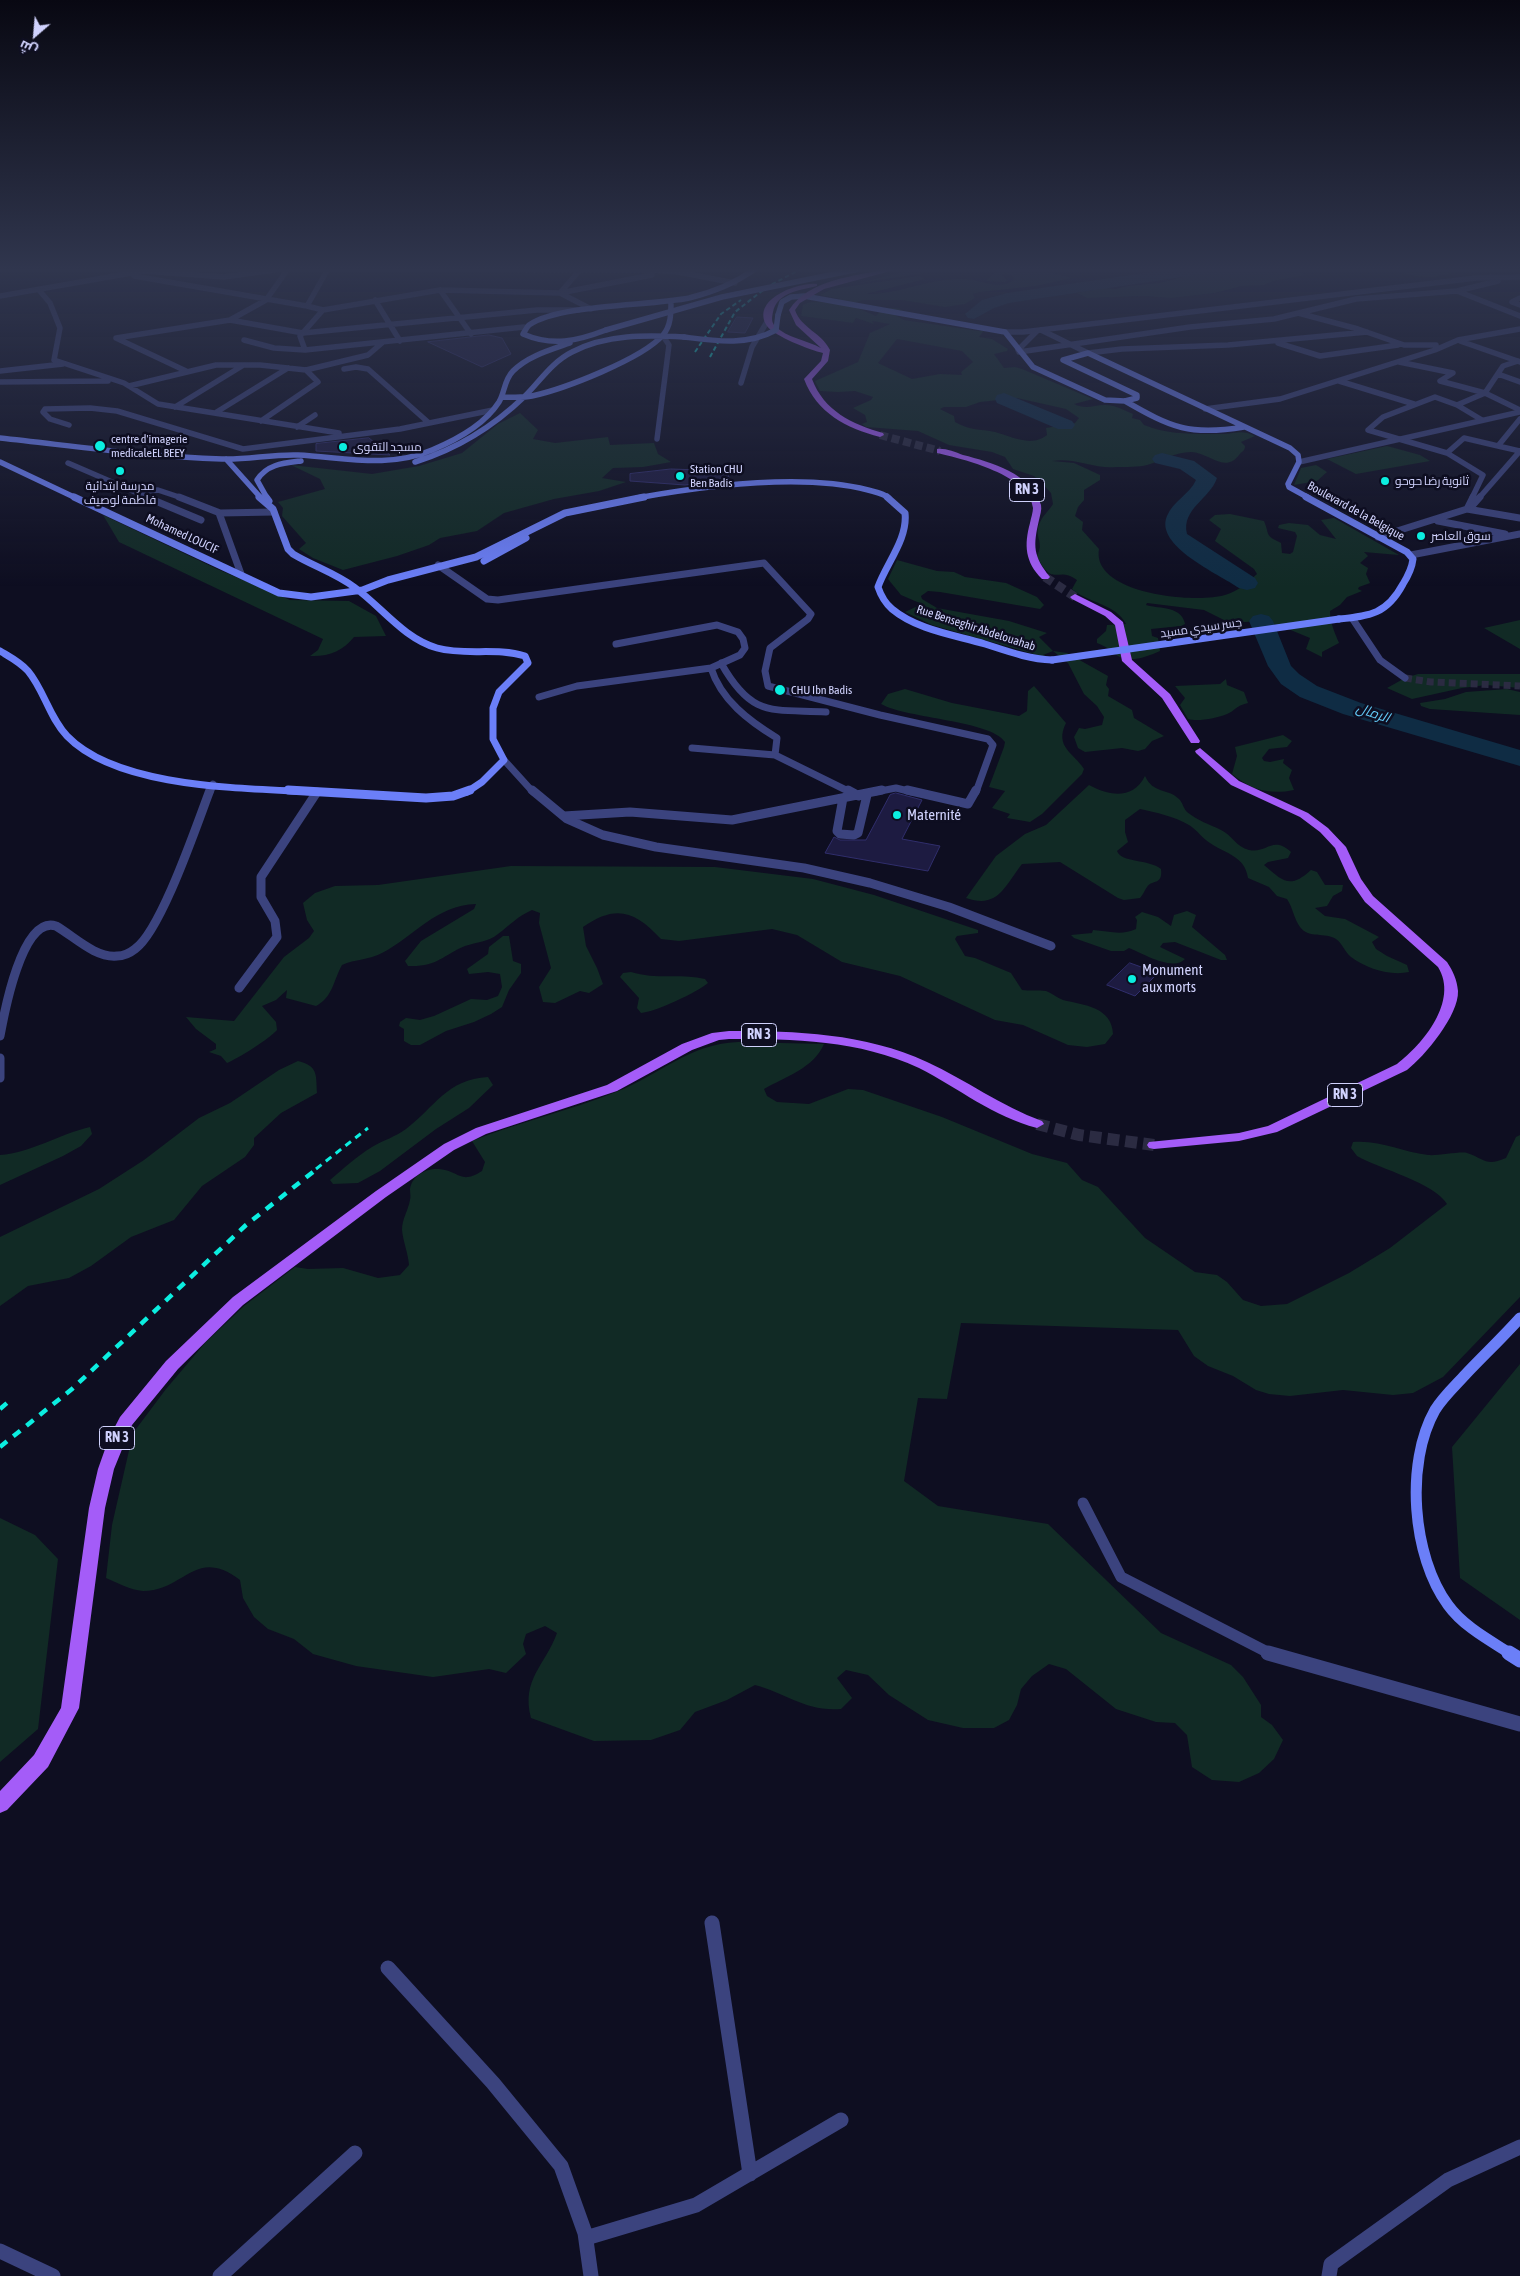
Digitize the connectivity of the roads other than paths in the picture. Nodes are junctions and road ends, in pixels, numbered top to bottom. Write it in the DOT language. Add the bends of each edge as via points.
graph roads {
  1 [pos="98,375"];
  2 [pos="170,375"];
  3 [pos="226,375"];
  4 [pos="277,375"];
  5 [pos="311,375"];
  6 [pos="375,375"];
  7 [pos="509,375"];
  8 [pos="543,375"];
  9 [pos="590,375"];
  10 [pos="665,375"];
  11 [pos="743,375"];
  12 [pos="810,375"];
  13 [pos="1051,375"];
  14 [pos="1095,375"];
  15 [pos="1134,375"];
  16 [pos="1355,375"];
  17 [pos="1449,375"];
  18 [pos="1497,375"];
  19 [pos="1501,375"];
  20 [pos="1339,380"];
  21 [pos="116,381"];
  22 [pos="0,382"];
  23 [pos="1520,382"];
  24 [pos="741,383"];
  25 [pos="129,386"];
  26 [pos="1485,393"];
  27 [pos="502,397"];
  28 [pos="522,398"];
  29 [pos="1125,401"];
  30 [pos="1414,404"];
  31 [pos="1457,405"];
  32 [pos="175,407"];
  33 [pos="1205,409"];
  34 [pos="494,410"];
  35 [pos="1520,411"];
  36 [pos="215,414"];
  37 [pos="315,415"];
  38 [pos="1520,419"];
  39 [pos="1482,420"];
  40 [pos="261,421"];
  41 [pos="429,423"];
  42 [pos="69,425"];
  43 [pos="297,427"];
  44 [pos="1245,427"];
  45 [pos="357,435"];
  46 [pos="880,435"];
  47 [pos="0,438"];
  48 [pos="657,439"];
  49 [pos="1399,439"];
  50 [pos="1498,446"];
  51 [pos="940,450"];
  52 [pos="1520,451"];
  53 [pos="1447,453"];
  54 [pos="226,459"];
  55 [pos="0,462"];
  56 [pos="1298,462"];
  57 [pos="68,463"];
  58 [pos="136,492"];
  59 [pos="1467,509"];
  60 [pos="274,510"];
  61 [pos="219,513"];
  62 [pos="1520,518"];
  63 [pos="201,520"];
  64 [pos="1434,520"];
  65 [pos="1520,534"];
  66 [pos="1512,535"];
  67 [pos="1378,537"];
  68 [pos="1411,555"];
  69 [pos="441,568"];
  70 [pos="241,574"];
  71 [pos="1045,577"];
  72 [pos="360,590"];
  73 [pos="1075,597"];
  74 [pos="1352,618"];
  75 [pos="616,644"];
  76 [pos="0,651"];
  77 [pos="1124,657"];
  78 [pos="1052,660"];
  79 [pos="721,663"];
  80 [pos="711,668"];
  81 [pos="1405,678"];
  82 [pos="539,697"];
  83 [pos="826,712"];
  84 [pos="1198,746"];
  85 [pos="692,748"];
  86 [pos="775,755"];
  87 [pos="504,760"];
  88 [pos="213,784"];
  89 [pos="317,792"];
  90 [pos="863,795"];
  91 [pos="843,798"];
  92 [pos="564,816"];
  93 [pos="1051,946"];
  94 [pos="238,988"];
  95 [pos="0,1036"];
  96 [pos="0,1058"];
  97 [pos="0,1078"];
  98 [pos="1037,1124"];
  99 [pos="1154,1145"];
  100 [pos="1520,1318"];
  101 [pos="1083,1503"];
  102 [pos="1520,1660"];
  103 [pos="1520,1724"];
  104 [pos="0,1804"];
  105 [pos="712,1923"];
  106 [pos="388,1968"];
  107 [pos="841,2120"];
  108 [pos="1520,2147"];
  109 [pos="355,2153"];
  110 [pos="750,2174"];
  111 [pos="586,2238"];
  112 [pos="0,2251"];
  113 [pos="53,2276"];
  114 [pos="220,2276"];
  115 [pos="591,2276"];
  116 [pos="1329,2276"];
  1 -- 21 [label="street"];
  2 -- 25 [label="street"];
  3 -- 32 [label="street"];
  4 -- 36 [label="street"];
  5 -- 40 [label="street" via="318,382"];
  6 -- 41 [label="street"];
  7 -- 27 [label="main road"];
  8 -- 28 [label="main road"];
  9 -- 28 [label="main road"];
  10 -- 48 [label="street"];
  11 -- 24 [label="street"];
  12 -- 46 [label="main road" via="815,394 837,417"];
  13 -- 29 [label="main road" via="1105,400"];
  14 -- 29 [label="main road" via="1138,396"];
  15 -- 33 [label="main road, Boulevard de la Belgique"];
  16 -- 20 [label="street"];
  17 -- 26 [label="street" via="1440,381"];
  18 -- 26 [label="street"];
  19 -- 23 [label="street"];
  20 -- 30 [label="street"];
  20 -- 33 [label="street" via="1280,399"];
  21 -- 22 [label="street"];
  21 -- 25 [label="street"];
  25 -- 32 [label="street" via="158,404"];
  26 -- 31 [label="street"];
  26 -- 35 [label="street"];
  27 -- 28 [label="main road"];
  27 -- 34 [label="main road"];
  28 -- 60 [label="main road" via="478,432 432,458 385,466 302,460 270,466 260,472 257,480"];
  29 -- 44 [label="main road" via="1170,427 1192,432"];
  30 -- 31 [label="street" via="1435,397"];
  30 -- 49 [label="street" via="1383,417 1368,430"];
  31 -- 39 [label="street"];
  32 -- 36 [label="street"];
  33 -- 44 [label="main road, Boulevard de la Belgique"];
  34 -- 41 [label="street"];
  34 -- 54 [label="main road" via="445,443 403,459 361,461 297,455"];
  35 -- 39 [label="street"];
  36 -- 40 [label="street"];
  37 -- 43 [label="street"];
  38 -- 50 [label="street"];
  39 -- 49 [label="street"];
  40 -- 43 [label="street"];
  41 -- 45 [label="street"];
  42 -- 45 [label="street" via="50,419 44,409 119,411 242,449"];
  43 -- 45 [label="street"];
  44 -- 56 [label="main road, Boulevard de la Belgique" via="1290,448 1298,455"];
  47 -- 54 [label="main road" via="177,457"];
  49 -- 53 [label="street"];
  49 -- 56 [label="street"];
  50 -- 52 [label="street"];
  50 -- 53 [label="street" via="1464,438"];
  51 -- 71 [label="main road, RN 3" via="995,469 1030,495 1037,508 1029,553 1035,567"];
  52 -- 59 [label="street" via="1475,504"];
  53 -- 59 [label="street" via="1483,475"];
  54 -- 60 [label="main road"];
  55 -- 70 [label="main road, Mohamed LOUCIF"];
  56 -- 67 [label="main road, Boulevard de la Belgique" via="1289,487"];
  57 -- 58 [label="street"];
  58 -- 61 [label="street" via="158,489"];
  58 -- 63 [label="street"];
  59 -- 62 [label="street"];
  59 -- 64 [label="street"];
  60 -- 61 [label="street"];
  60 -- 72 [label="main road" via="288,549 293,554"];
  61 -- 70 [label="street"];
  64 -- 66 [label="street"];
  64 -- 67 [label="street"];
  65 -- 66 [label="street"];
  66 -- 68 [label="street"];
  67 -- 68 [label="main road, Boulevard de la Belgique"];
  68 -- 74 [label="main road, Boulevard de la Belgique" via="1413,565 1394,602 1377,612"];
  69 -- 72 [label="main road, Rue Benseghir Abdelouahab"];
  69 -- 78 [label="main road, Rue Benseghir Abdelouahab" via="493,557 548,526 576,515 724,488 789,482 857,487 894,501 905,513 906,522 878,587 888,605 928,627 1030,658"];
  69 -- 90 [label="street" via="487,600 498,600 764,562 811,614 767,649 765,681 768,686 988,738 993,745 973,799 968,804 896,788"];
  70 -- 72 [label="main road, Mohamed LOUCIF" via="296,598 317,598"];
  72 -- 87 [label="main road" via="381,611 425,644 442,649 510,652 524,656 528,663 525,668 493,700 493,740 502,751"];
  73 -- 77 [label="main road, RN 3" via="1120,624"];
  74 -- 78 [label="main road, جسر سيدي مسيد, bridge"];
  74 -- 81 [label="street" via="1378,661"];
  75 -- 79 [label="street" via="717,625 738,632 744,639 745,648 740,655"];
  76 -- 88 [label="main road" via="30,672 54,722 92,755 139,772"];
  77 -- 84 [label="main road, RN 3" via="1174,706"];
  79 -- 80 [label="street"];
  79 -- 83 [label="street" via="744,698 754,704 796,712"];
  80 -- 82 [label="street" via="577,686"];
  80 -- 86 [label="street" via="722,692 755,724 778,738"];
  84 -- 99 [label="main road, RN 3" via="1235,782 1314,822 1340,847 1369,899 1433,955 1448,973 1452,992 1447,1012 1428,1041 1416,1056 1387,1076 1272,1129 1239,1137"];
  85 -- 86 [label="street"];
  86 -- 90 [label="street"];
  87 -- 89 [label="main road" via="480,785 454,796"];
  87 -- 92 [label="street" via="533,791"];
  88 -- 89 [label="main road"];
  88 -- 95 [label="street" via="166,898 144,941 125,955 106,957 57,927 40,928 17,966 3,1011"];
  89 -- 94 [label="street" via="261,877 258,890 261,902 278,930 277,937"];
  90 -- 91 [label="street"];
  90 -- 91 [label="street" via="858,833 854,835 840,834 837,830"];
  91 -- 92 [label="street" via="776,814 732,820 630,812"];
  92 -- 93 [label="street" via="610,837 858,879 951,907"];
  96 -- 97 [label="street"];
  98 -- 104 [label="main road, RN 3" via="1011,1115 923,1065 871,1044 729,1035 687,1047 612,1088 481,1131 449,1147 238,1300 172,1365 126,1421 106,1469 97,1508 70,1708 41,1761"];
  100 -- 102 [label="main road" via="1435,1410 1420,1447 1417,1489 1418,1518 1426,1560 1436,1586 1469,1625"];
  101 -- 103 [label="street" via="1121,1577 1265,1651"];
  105 -- 110 [label="street"];
  106 -- 111 [label="street" via="492,2083 561,2166"];
  107 -- 110 [label="street"];
  108 -- 116 [label="street" via="1448,2180 1331,2264"];
  109 -- 114 [label="street"];
  110 -- 111 [label="street" via="696,2205"];
  111 -- 115 [label="street"];
  112 -- 113 [label="street"];
}
